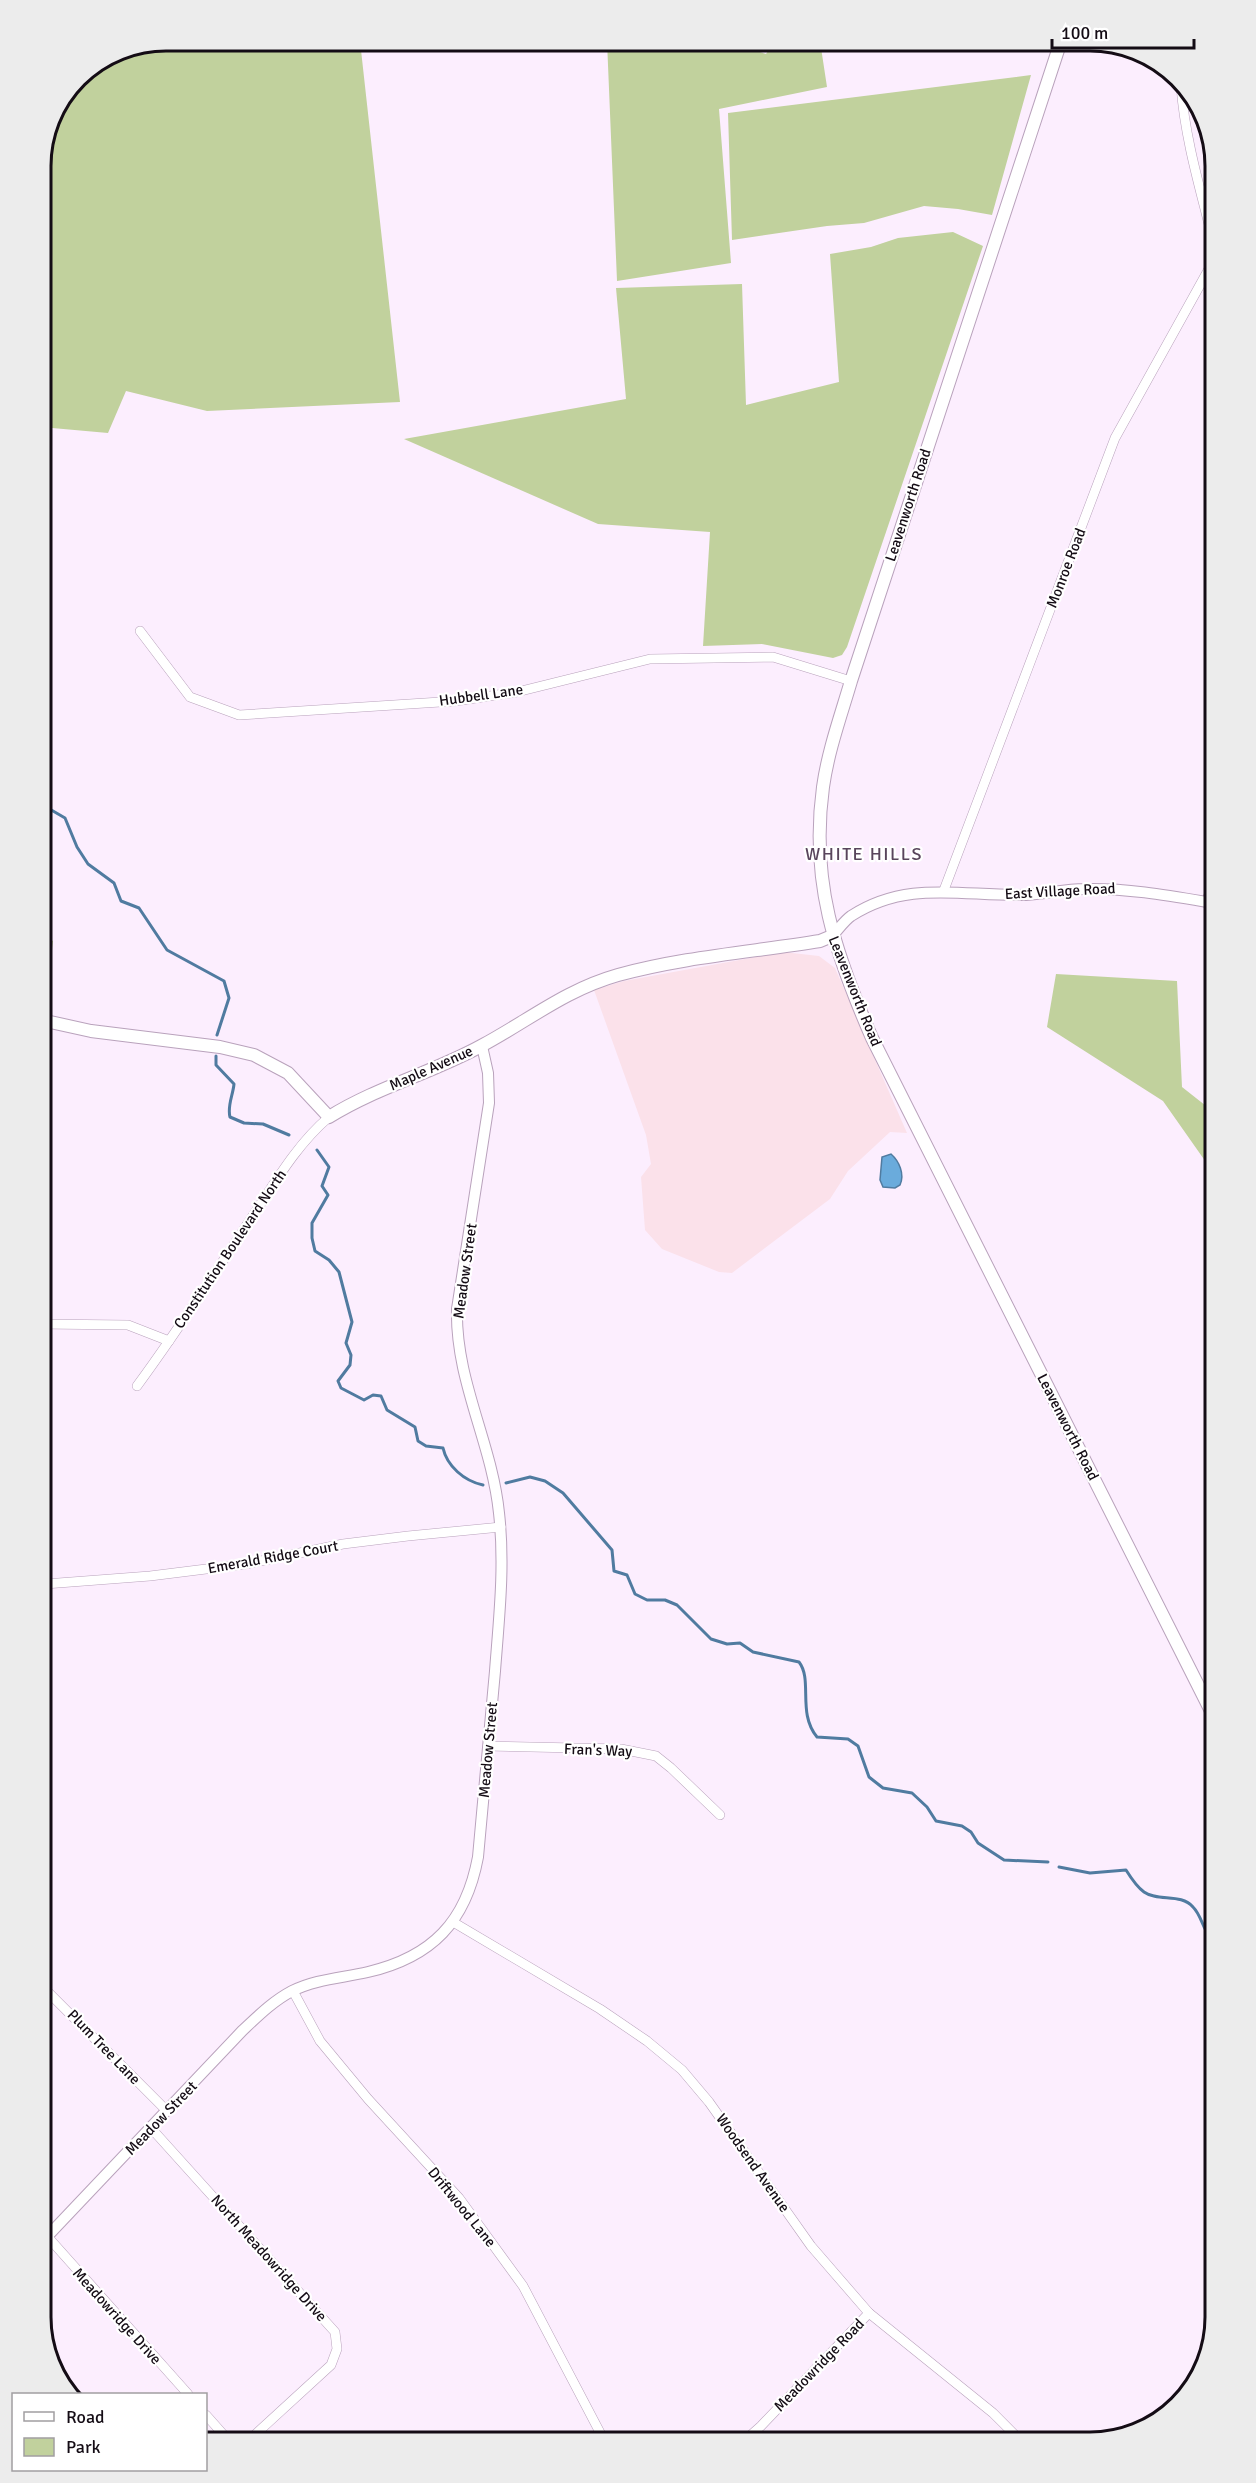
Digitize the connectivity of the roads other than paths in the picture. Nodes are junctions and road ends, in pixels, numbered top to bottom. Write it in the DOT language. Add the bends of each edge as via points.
graph roads {
  1 [pos="1058,51"];
  2 [pos="1182,97"];
  3 [pos="1205,210"];
  4 [pos="1205,276"];
  5 [pos="140,631"];
  6 [pos="851,681"];
  7 [pos="944,890"];
  8 [pos="1205,902"];
  9 [pos="832,936"];
  10 [pos="51,1022"];
  11 [pos="482,1046"];
  12 [pos="329,1117"];
  13 [pos="51,1324"];
  14 [pos="169,1341"];
  15 [pos="136,1386"];
  16 [pos="501,1527"];
  17 [pos="51,1584"];
  18 [pos="1205,1699"];
  19 [pos="488,1746"];
  20 [pos="720,1815"];
  21 [pos="453,1922"];
  22 [pos="293,1991"];
  23 [pos="51,1996"];
  24 [pos="167,2111"];
  25 [pos="151,2128"];
  26 [pos="51,2233"];
  27 [pos="51,2247"];
  28 [pos="869,2313"];
  29 [pos="187,2393"];
  30 [pos="207,2416"];
  31 [pos="221,2432"];
  32 [pos="258,2432"];
  33 [pos="600,2432"];
  34 [pos="754,2432"];
  35 [pos="1012,2432"];
  1 -- 6 [label="main road, Leavenworth Road"];
  2 -- 3 [label="street"];
  4 -- 7 [label="street, Monroe Road" via="1115,438"];
  5 -- 6 [label="street, Hubbell Lane" via="190,697 239,715 517,692 650,659 773,657"];
  6 -- 9 [label="main road, Leavenworth Road" via="823,785 820,822 821,873"];
  7 -- 8 [label="street, East Village Road" via="1018,896 1126,888"];
  7 -- 9 [label="street, East Village Road" via="893,896 850,917"];
  9 -- 11 [label="main road, Maple Avenue" via="616,976 550,1003"];
  9 -- 18 [label="main road, Leavenworth Road" via="872,1038"];
  10 -- 12 [label="main road" via="254,1055 288,1074"];
  11 -- 12 [label="main road, Maple Avenue" via="371,1093"];
  11 -- 16 [label="street, Meadow Street" via="489,1103 457,1332 464,1376 494,1482"];
  12 -- 14 [label="street, Constitution Boulevard North" via="291,1158"];
  13 -- 14 [label="street" via="128,1325"];
  14 -- 15 [label="street, Constitution Boulevard North"];
  16 -- 17 [label="street, Emerald Ridge Court" via="343,1545 246,1564 152,1576"];
  16 -- 19 [label="street, Meadow Street" via="502,1588"];
  19 -- 20 [label="street, Fran's Way" via="621,1749 657,1756"];
  19 -- 21 [label="street, Meadow Street" via="475,1873 470,1892"];
  21 -- 22 [label="street, Meadow Street" via="412,1957"];
  21 -- 28 [label="street, Woodsend Avenue" via="600,2009 682,2070 811,2246"];
  22 -- 24 [label="street, Meadow Street" via="260,2014"];
  22 -- 33 [label="street, Driftwood Lane" via="320,2041 459,2198 523,2286"];
  23 -- 24 [label="street, Plum Tree Lane"];
  24 -- 25 [label="street, Meadow Street"];
  25 -- 26 [label="street, Meadow Street"];
  25 -- 32 [label="street, North Meadowridge Drive" via="335,2332 337,2349 331,2365"];
  27 -- 29 [label="street, Meadowridge Drive"];
  28 -- 34 [label="street, Meadowridge Road"];
  28 -- 35 [label="street, Woodsend Avenue"];
  30 -- 31 [label="street"];
}
